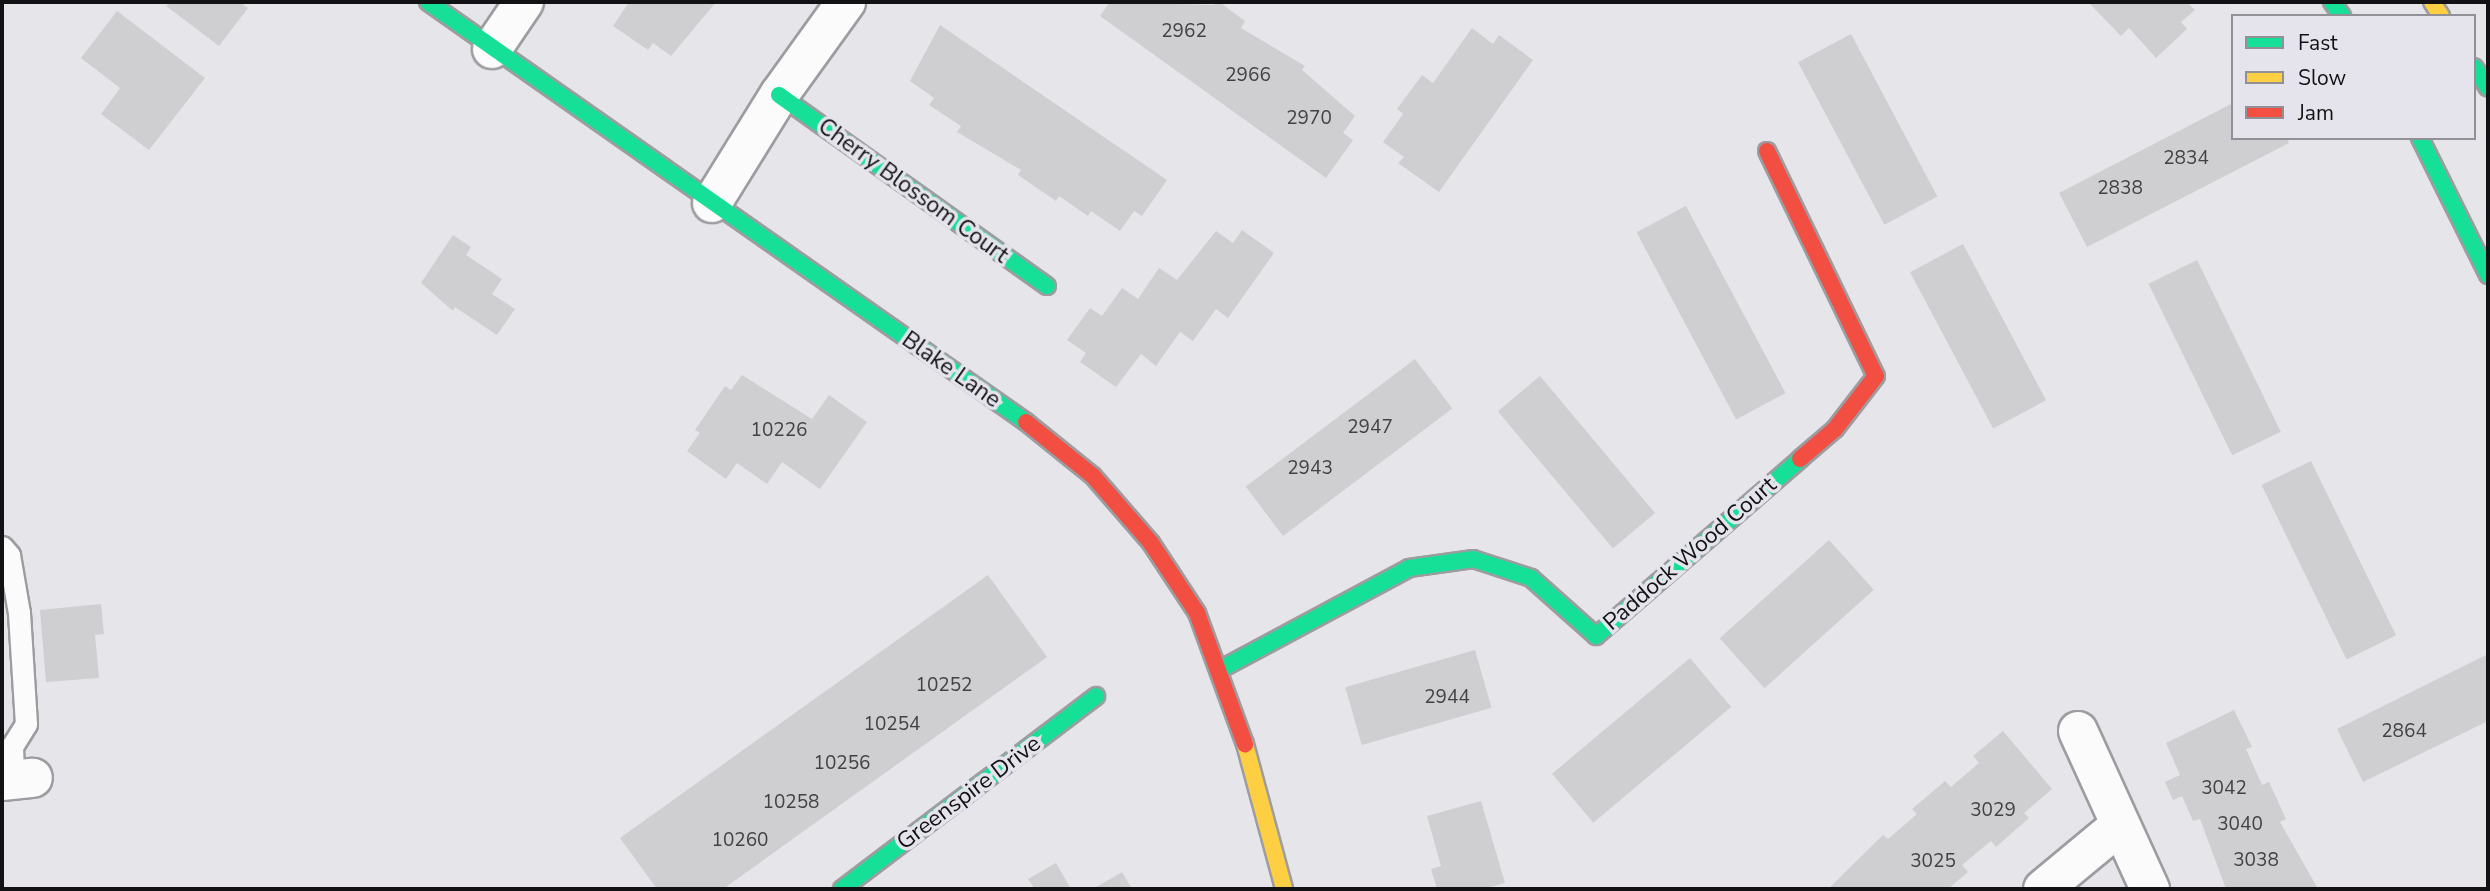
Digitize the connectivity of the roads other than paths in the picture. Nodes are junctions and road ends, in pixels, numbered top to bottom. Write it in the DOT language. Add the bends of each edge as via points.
graph roads {
  1 [pos="428,2"];
  2 [pos="524,2"];
  3 [pos="846,2"];
  4 [pos="492,49"];
  5 [pos="2476,70"];
  6 [pos="2488,88"];
  7 [pos="779,95"];
  8 [pos="2421,140"];
  9 [pos="1767,151"];
  10 [pos="712,203"];
  11 [pos="2488,275"];
  12 [pos="1047,286"];
  13 [pos="2,547"];
  14 [pos="1221,669"];
  15 [pos="1096,696"];
  16 [pos="2078,731"];
  17 [pos="12,764"];
  18 [pos="2119,826"];
  19 [pos="842,889"];
  20 [pos="1284,889"];
  21 [pos="2043,889"];
  22 [pos="2150,889"];
  1 -- 4 [label="street, Blake Lane"];
  2 -- 4 [label="street"];
  3 -- 7 [label="street"];
  4 -- 10 [label="street, Blake Lane"];
  5 -- 6 [label="street"];
  7 -- 10 [label="street"];
  7 -- 12 [label="street, Cherry Blossom Court"];
  8 -- 11 [label="street"];
  9 -- 14 [label="street, Paddock Wood Court" via="1876,376 1835,429 1596,636 1531,578 1472,559 1409,568"];
  10 -- 14 [label="street, Blake Lane" via="1041,433 1093,476 1179,583"];
  13 -- 17 [label="lane" via="9,555 19,613 26,724"];
  14 -- 20 [label="street, Blake Lane"];
  15 -- 19 [label="street, Greenspire Drive"];
  16 -- 18 [label="street"];
  18 -- 21 [label="street"];
  18 -- 22 [label="street"];
}
